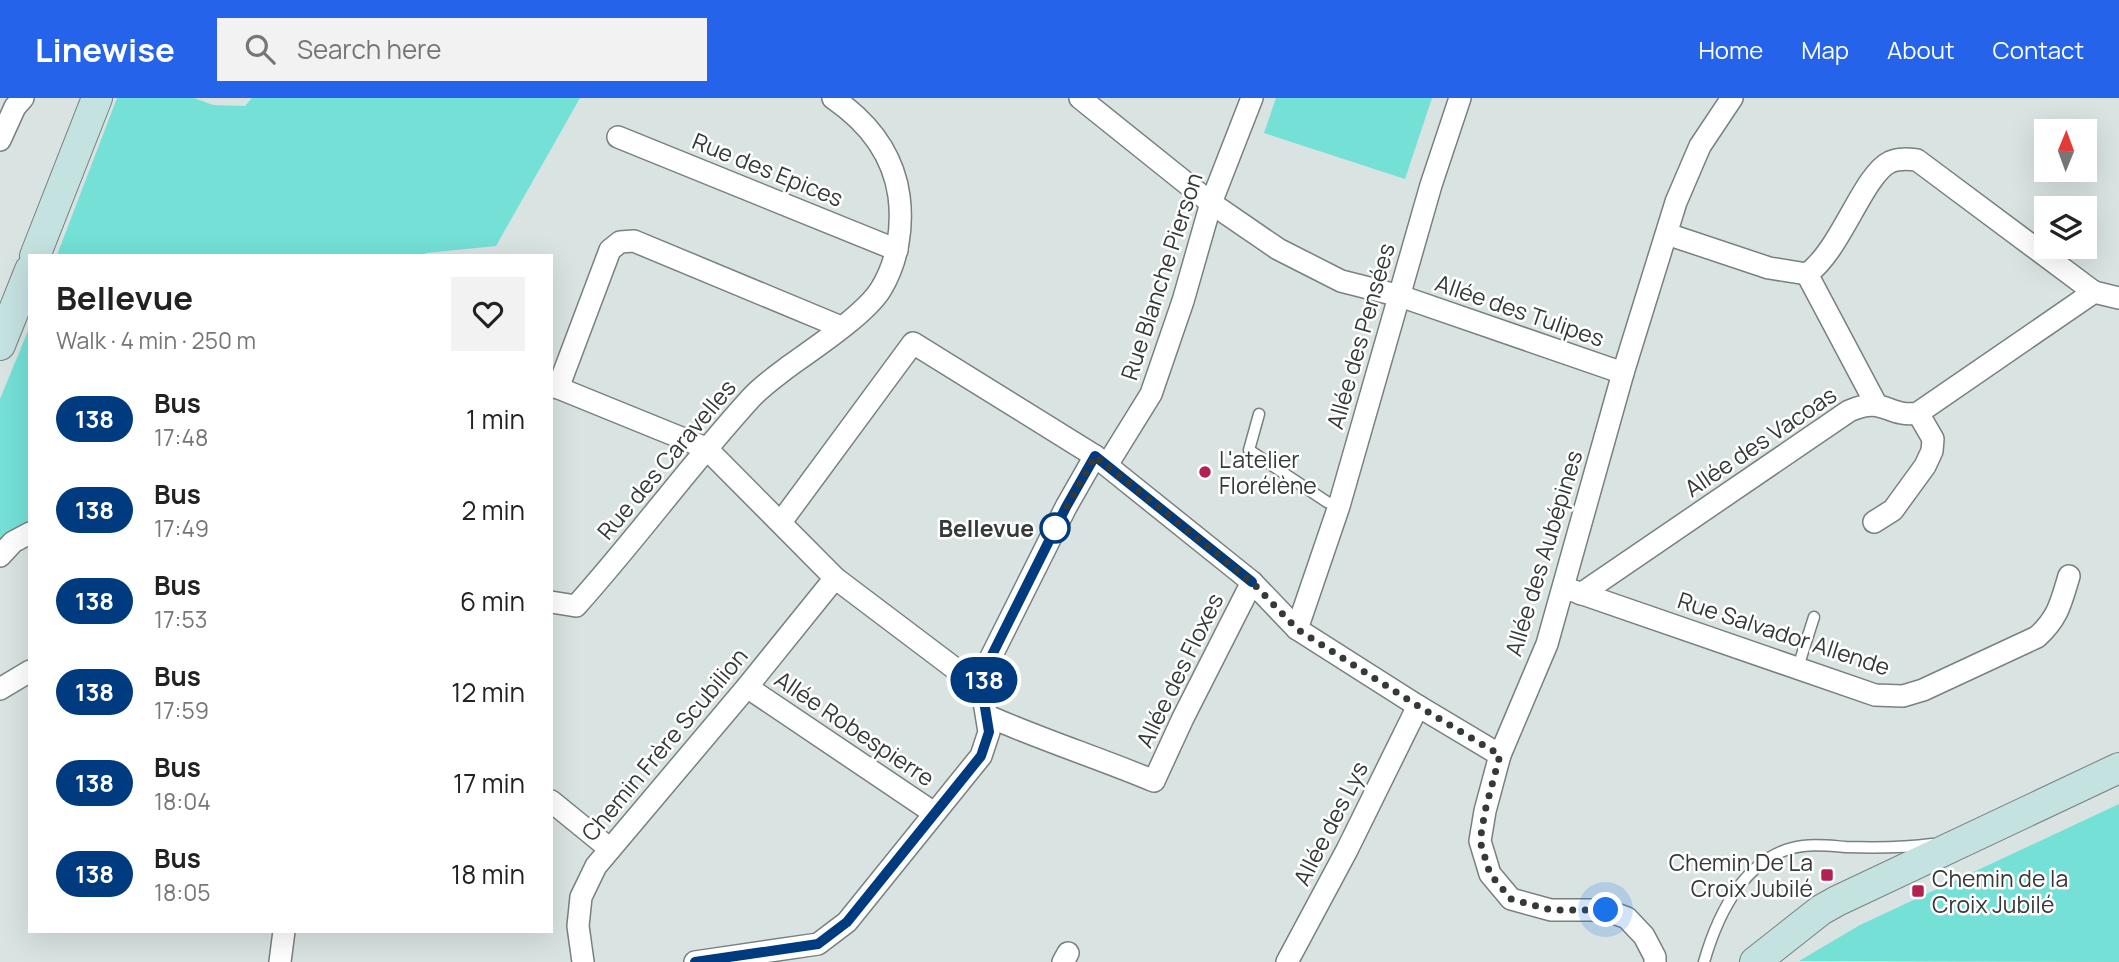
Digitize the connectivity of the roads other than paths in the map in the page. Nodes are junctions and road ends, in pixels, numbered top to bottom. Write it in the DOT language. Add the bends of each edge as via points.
graph roads {
  1 [pos="23,98"];
  2 [pos="833,98"];
  3 [pos="1080,98"];
  4 [pos="1252,98"];
  5 [pos="1460,98"];
  6 [pos="1732,98"];
  7 [pos="93,99"];
  8 [pos="618,137"];
  9 [pos="0,140"];
  10 [pos="1211,202"];
  11 [pos="1667,234"];
  12 [pos="897,250"];
  13 [pos="36,254"];
  14 [pos="1807,274"];
  15 [pos="28,275"];
  16 [pos="2094,292"];
  17 [pos="1400,296"];
  18 [pos="2119,298"];
  19 [pos="841,327"];
  20 [pos="0,345"];
  21 [pos="1623,373"];
  22 [pos="555,387"];
  23 [pos="1877,404"];
  24 [pos="1918,413"];
  25 [pos="1259,414"];
  26 [pos="706,448"];
  27 [pos="1101,460"];
  28 [pos="1339,506"];
  29 [pos="781,522"];
  30 [pos="1874,522"];
  31 [pos="28,534"];
  32 [pos="0,556"];
  33 [pos="2069,576"];
  34 [pos="835,578"];
  35 [pos="1252,582"];
  36 [pos="1572,590"];
  37 [pos="553,602"];
  38 [pos="1814,617"];
  39 [pos="1297,629"];
  40 [pos="1798,667"];
  41 [pos="28,672"];
  42 [pos="747,687"];
  43 [pos="0,689"];
  44 [pos="982,689"];
  45 [pos="1418,706"];
  46 [pos="988,716"];
  47 [pos="1500,755"];
  48 [pos="2119,768"];
  49 [pos="553,803"];
  50 [pos="934,813"];
  51 [pos="1987,831"];
  52 [pos="610,849"];
  53 [pos="285,933"];
  54 [pos="820,953"];
  55 [pos="1766,959"];
  56 [pos="280,962"];
  57 [pos="583,962"];
  58 [pos="695,962"];
  59 [pos="1287,962"];
  60 [pos="1655,962"];
  61 [pos="1704,962"];
  1 -- 9 [label="street"];
  2 -- 12 [label="street, Rue des Caravelles" via="865,123 881,144 896,178 901,212"];
  3 -- 10 [label="street, Allée des Tulipes"];
  4 -- 10 [label="street, Rue Blanche Pierson"];
  5 -- 17 [label="street, Allée des Pensées"];
  6 -- 11 [label="street, Allée des Aubépines" via="1700,146"];
  7 -- 13 [label="street"];
  8 -- 12 [label="street, Rue des Epices"];
  10 -- 17 [label="street, Allée des Tulipes" via="1278,249 1341,281"];
  10 -- 27 [label="street, Rue Blanche Pierson" via="1151,394 1129,440"];
  11 -- 14 [label="street" via="1769,268"];
  11 -- 21 [label="street, Allée des Aubépines"];
  12 -- 19 [label="street, Rue des Caravelles" via="881,290"];
  14 -- 16 [label="street" via="1836,241 1876,174 1888,162 1902,158 1917,160"];
  14 -- 23 [label="street"];
  15 -- 20 [label="street"];
  16 -- 18 [label="street"];
  16 -- 24 [label="street"];
  17 -- 21 [label="street, Allée des Tulipes"];
  17 -- 28 [label="street, Allée des Pensées"];
  19 -- 22 [label="street" via="635,241 620,242 610,250"];
  19 -- 26 [label="street, Rue des Caravelles" via="757,391"];
  21 -- 36 [label="street, Allée des Aubépines"];
  22 -- 26 [label="street"];
  23 -- 24 [label="street" via="1905,415"];
  23 -- 36 [label="street, Allée des Vacoas" via="1849,411"];
  24 -- 30 [label="street" via="1933,439 1932,451 1893,510"];
  25 -- 28 [label="lane" via="1249,450"];
  26 -- 29 [label="street"];
  26 -- 37 [label="street, Rue des Caravelles" via="576,606"];
  27 -- 29 [label="street" via="913,343"];
  27 -- 35 [label="street"];
  27 -- 44 [label="street, Rue Blanche Pierson" via="1066,507 987,665"];
  28 -- 39 [label="street, Allée des Pensées"];
  29 -- 34 [label="street"];
  31 -- 32 [label="street"];
  33 -- 40 [label="street, Rue Salvador Allende" via="2059,610 2036,637 1923,690 1902,696 1875,695"];
  34 -- 42 [label="street, Chemin Frère Scubilion"];
  34 -- 44 [label="street"];
  35 -- 39 [label="street, Allée des Floxes"];
  35 -- 46 [label="street, Allée des Floxes" via="1154,781"];
  36 -- 40 [label="street, Rue Salvador Allende"];
  36 -- 47 [label="street, Allée des Aubépines"];
  38 -- 40 [label="lane"];
  39 -- 45 [label="street, Allée des Floxes"];
  41 -- 43 [label="street"];
  42 -- 50 [label="street, Allée Robespierre"];
  42 -- 52 [label="street, Chemin Frère Scubilion"];
  44 -- 46 [label="street"];
  45 -- 47 [label="street, Allée des Floxes"];
  45 -- 59 [label="street, Allée des Lys"];
  46 -- 50 [label="street" via="989,732 981,756"];
  47 -- 60 [label="street, Allée des Aubépines" via="1480,841 1490,874 1511,899 1551,910 1606,910 1627,918 1644,936"];
  48 -- 51 [label="street"];
  49 -- 52 [label="street"];
  50 -- 54 [label="street"];
  51 -- 55 [label="street" via="1821,910"];
  51 -- 61 [label="lane" via="1904,848 1804,846 1779,852 1744,881 1721,916"];
  52 -- 57 [label="street, Chemin Frère Scubilion" via="581,897 578,926"];
  53 -- 56 [label="street"];
  54 -- 58 [label="street"];
}
